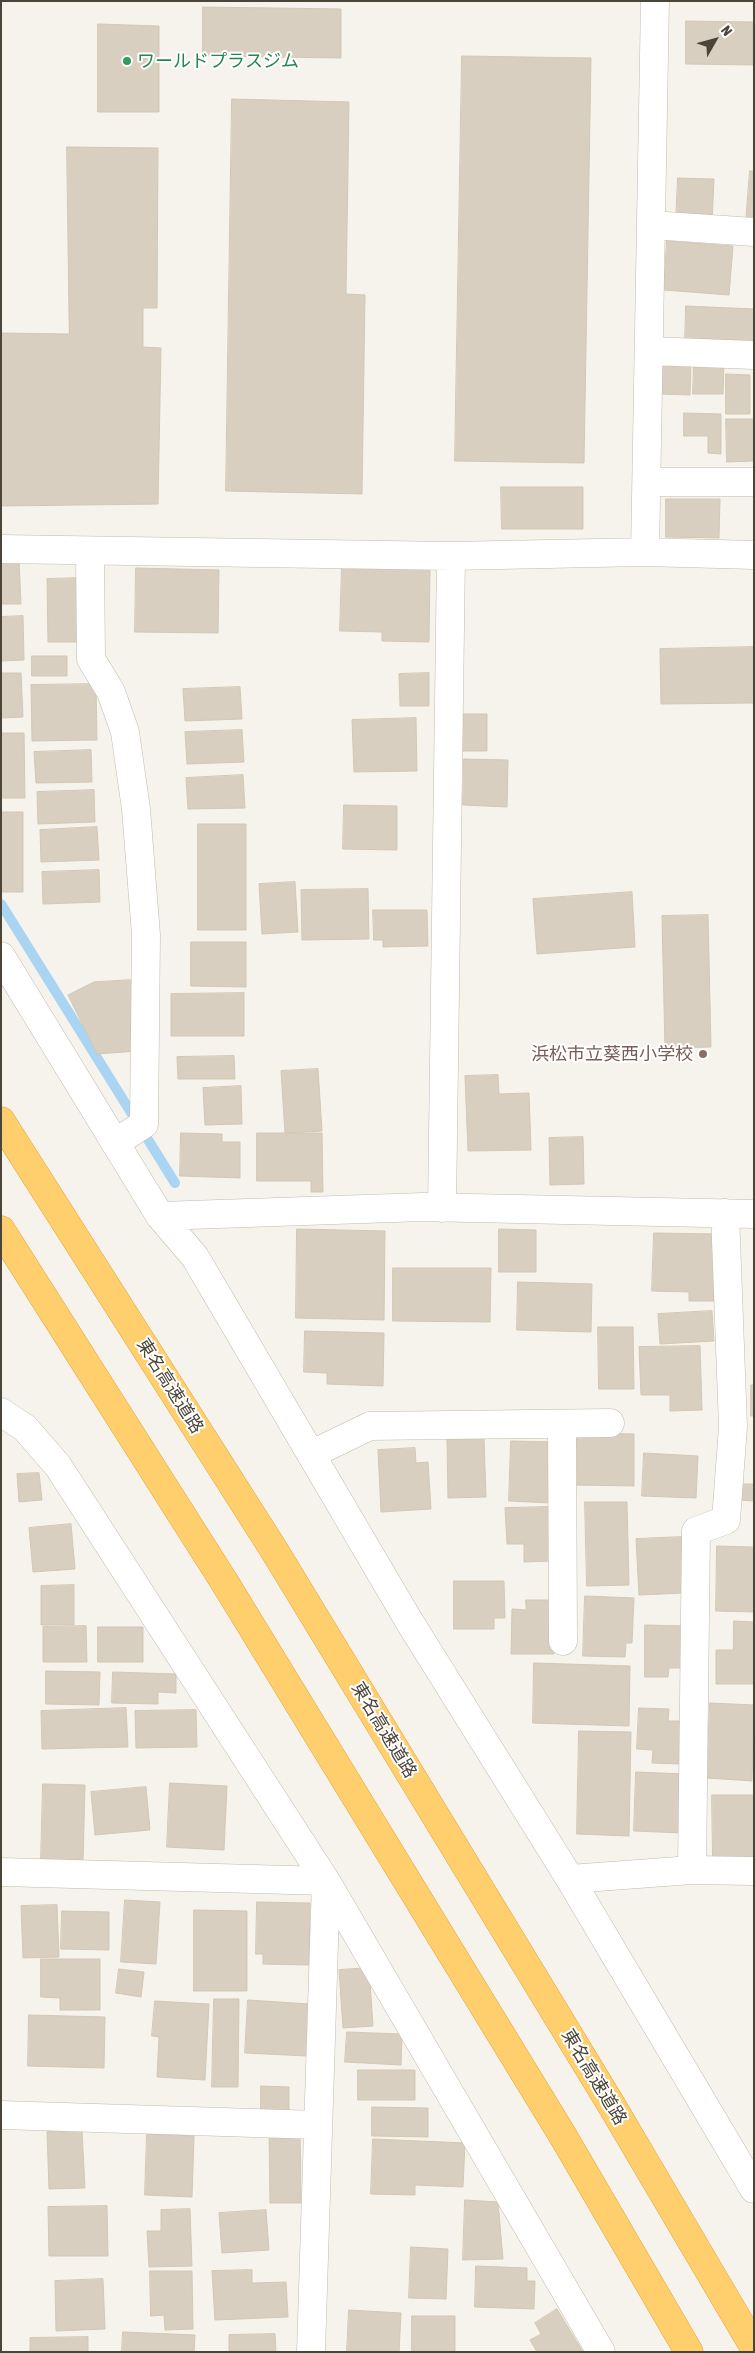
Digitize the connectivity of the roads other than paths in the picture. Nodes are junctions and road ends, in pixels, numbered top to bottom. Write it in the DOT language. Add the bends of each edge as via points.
graph roads {
  1 [pos="655,1"];
  2 [pos="651,225"];
  3 [pos="754,232"];
  4 [pos="649,351"];
  5 [pos="754,355"];
  6 [pos="647,482"];
  7 [pos="754,482"];
  8 [pos="1,550"];
  9 [pos="90,552"];
  10 [pos="646,552"];
  11 [pos="754,555"];
  12 [pos="451,556"];
  13 [pos="1,956"];
  14 [pos="1,1121"];
  15 [pos="129,1134"];
  16 [pos="442,1208"];
  17 [pos="725,1213"];
  18 [pos="754,1214"];
  19 [pos="160,1216"];
  20 [pos="1,1230"];
  21 [pos="1,1412"];
  22 [pos="610,1423"];
  23 [pos="562,1424"];
  24 [pos="743,1427"];
  25 [pos="312,1454"];
  26 [pos="563,1641"];
  27 [pos="692,1870"];
  28 [pos="754,1871"];
  29 [pos="1,1872"];
  30 [pos="570,1879"];
  31 [pos="326,1882"];
  32 [pos="1,2115"];
  33 [pos="317,2126"];
  34 [pos="754,2189"];
  35 [pos="754,2347"];
  36 [pos="311,2352"];
  37 [pos="601,2352"];
  38 [pos="689,2352"];
  1 -- 2 [label="street"];
  2 -- 3 [label="street"];
  2 -- 4 [label="street"];
  4 -- 5 [label="street"];
  4 -- 6 [label="street"];
  6 -- 7 [label="street"];
  6 -- 10 [label="street"];
  8 -- 9 [label="street"];
  9 -- 12 [label="street"];
  9 -- 15 [label="street" via="91,659 111,692 125,732 136,809 146,935"];
  10 -- 11 [label="street"];
  10 -- 12 [label="street"];
  12 -- 16 [label="street"];
  13 -- 15 [label="street"];
  14 -- 35 [label="highway, 東名高速道路" via="274,1550 612,2106"];
  15 -- 19 [label="street"];
  16 -- 17 [label="street"];
  16 -- 19 [label="street"];
  17 -- 18 [label="street"];
  17 -- 24 [label="street"];
  19 -- 25 [label="street" via="195,1257"];
  20 -- 38 [label="highway" via="236,1600 563,2136"];
  21 -- 31 [label="street" via="25,1428 58,1466"];
  22 -- 23 [label="street"];
  23 -- 25 [label="street" via="370,1426"];
  23 -- 26 [label="street"];
  24 -- 27 [label="street" via="726,1520 696,1531"];
  25 -- 30 [label="street" via="409,1621"];
  27 -- 28 [label="street"];
  27 -- 30 [label="street"];
  29 -- 31 [label="street"];
  30 -- 34 [label="street"];
  31 -- 33 [label="street"];
  31 -- 37 [label="street"];
  32 -- 33 [label="street"];
  33 -- 36 [label="street"];
}
